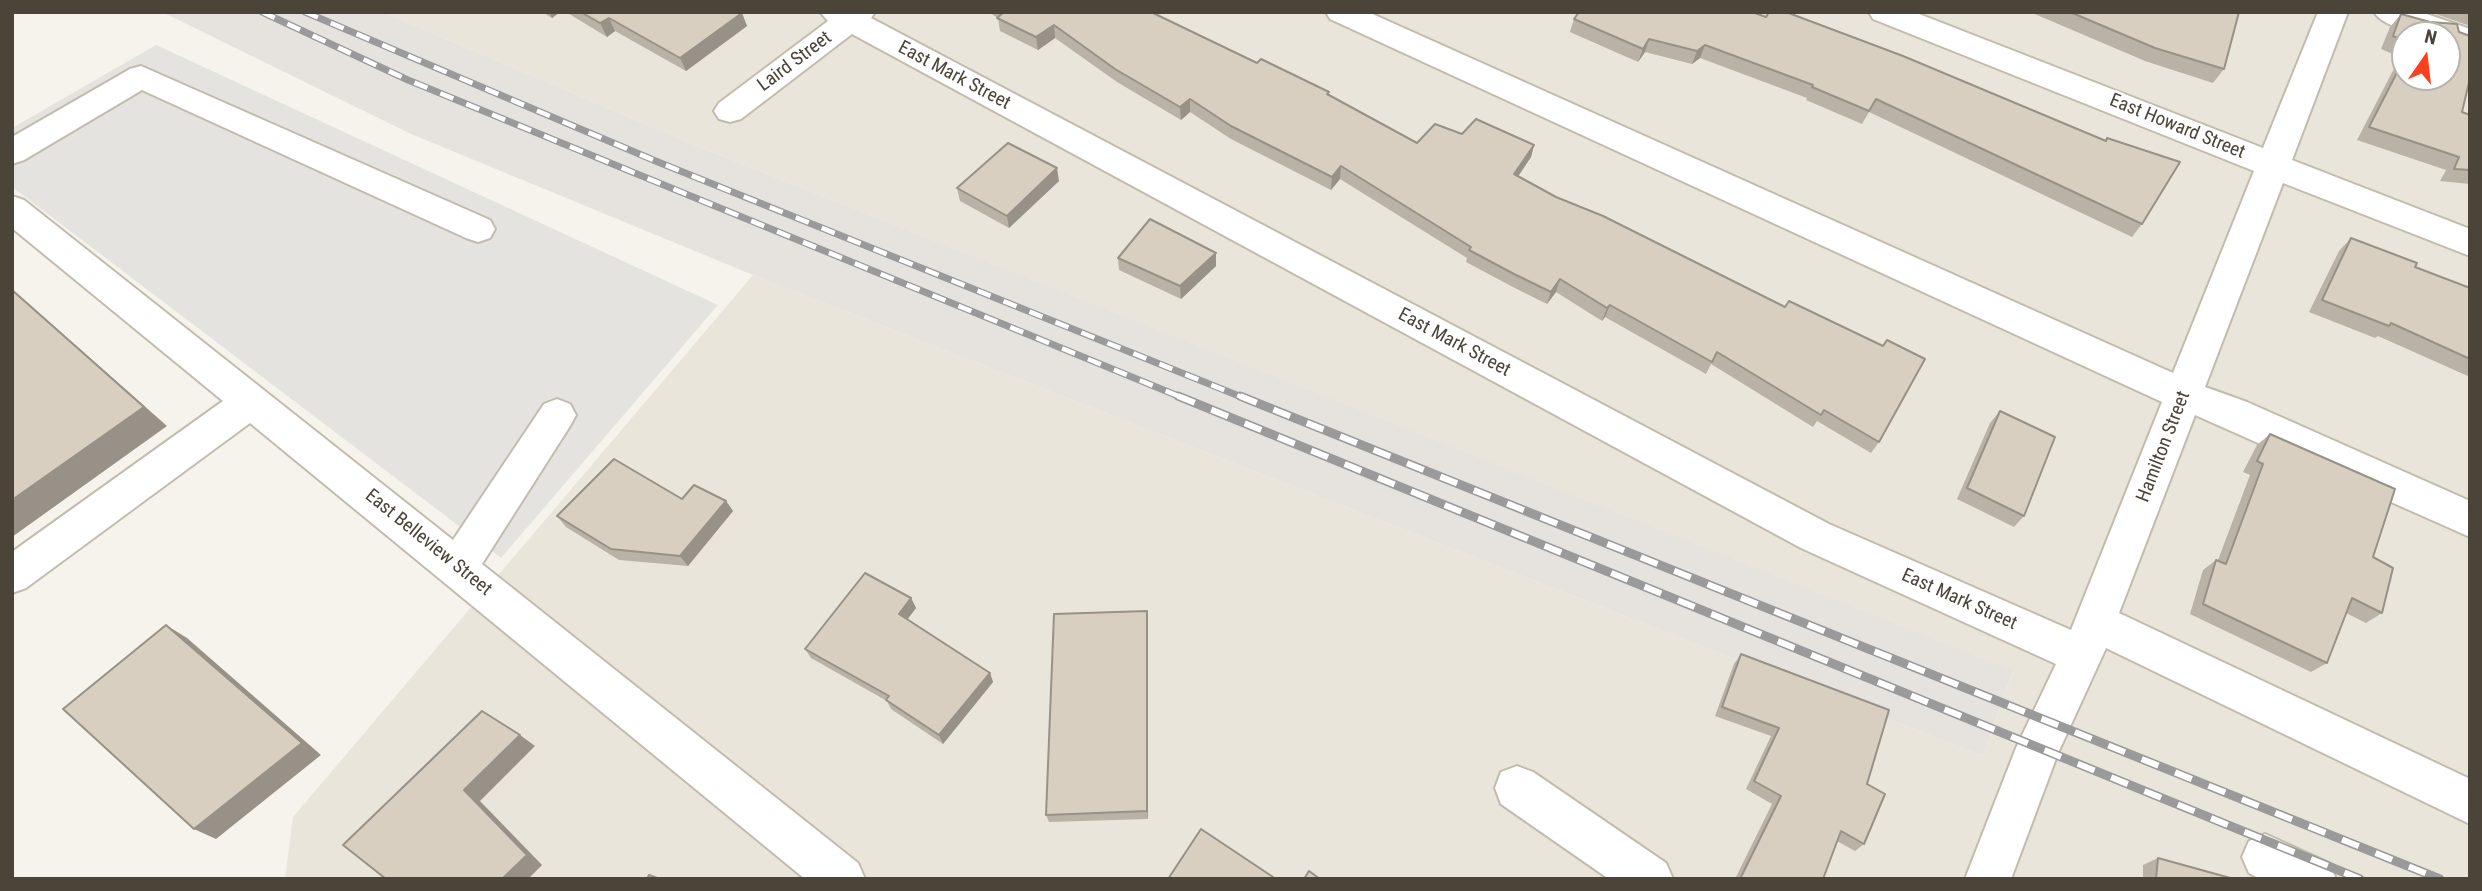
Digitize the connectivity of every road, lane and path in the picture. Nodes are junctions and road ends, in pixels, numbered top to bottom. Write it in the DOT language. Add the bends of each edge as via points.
graph roads {
  1 [pos="1341,12"];
  2 [pos="1884,12"];
  3 [pos="2333,12"];
  4 [pos="2389,12"];
  5 [pos="848,15"];
  6 [pos="2470,40"];
  7 [pos="730,111"];
  8 [pos="12,152"];
  9 [pos="2273,166"];
  10 [pos="12,209"];
  11 [pos="478,229"];
  12 [pos="2470,243"];
  13 [pos="2184,395"];
  14 [pos="252,401"];
  15 [pos="557,415"];
  16 [pos="2470,520"];
  17 [pos="458,567"];
  18 [pos="12,575"];
  19 [pos="2089,639"];
  20 [pos="1517,788"];
  21 [pos="2470,802"];
  22 [pos="2265,858"];
  23 [pos="842,879"];
  24 [pos="1650,879"];
  25 [pos="1989,879"];
  26 [pos="2313,879"];
  1 -- 13 [label="street"];
  2 -- 9 [label="street, East Howard Street"];
  3 -- 9 [label="street, Hamilton Street"];
  4 -- 6 [label="street"];
  5 -- 7 [label="street, Laird Street"];
  5 -- 19 [label="street, East Mark Street" via="1815,536"];
  8 -- 11 [label="street" via="141,77"];
  9 -- 12 [label="street, East Howard Street"];
  9 -- 13 [label="street, Hamilton Street"];
  10 -- 14 [label="street, East Belleview Street"];
  13 -- 16 [label="street" via="2234,413"];
  13 -- 19 [label="street, Hamilton Street"];
  14 -- 17 [label="street, East Belleview Street"];
  14 -- 18 [label="street"];
  15 -- 17 [label="street"];
  17 -- 23 [label="street, East Belleview Street"];
  19 -- 21 [label="street, East Mark Street"];
  19 -- 25 [label="street, Hamilton Street" via="2038,748"];
  20 -- 24 [label="street"];
  22 -- 26 [label="street"];
}
